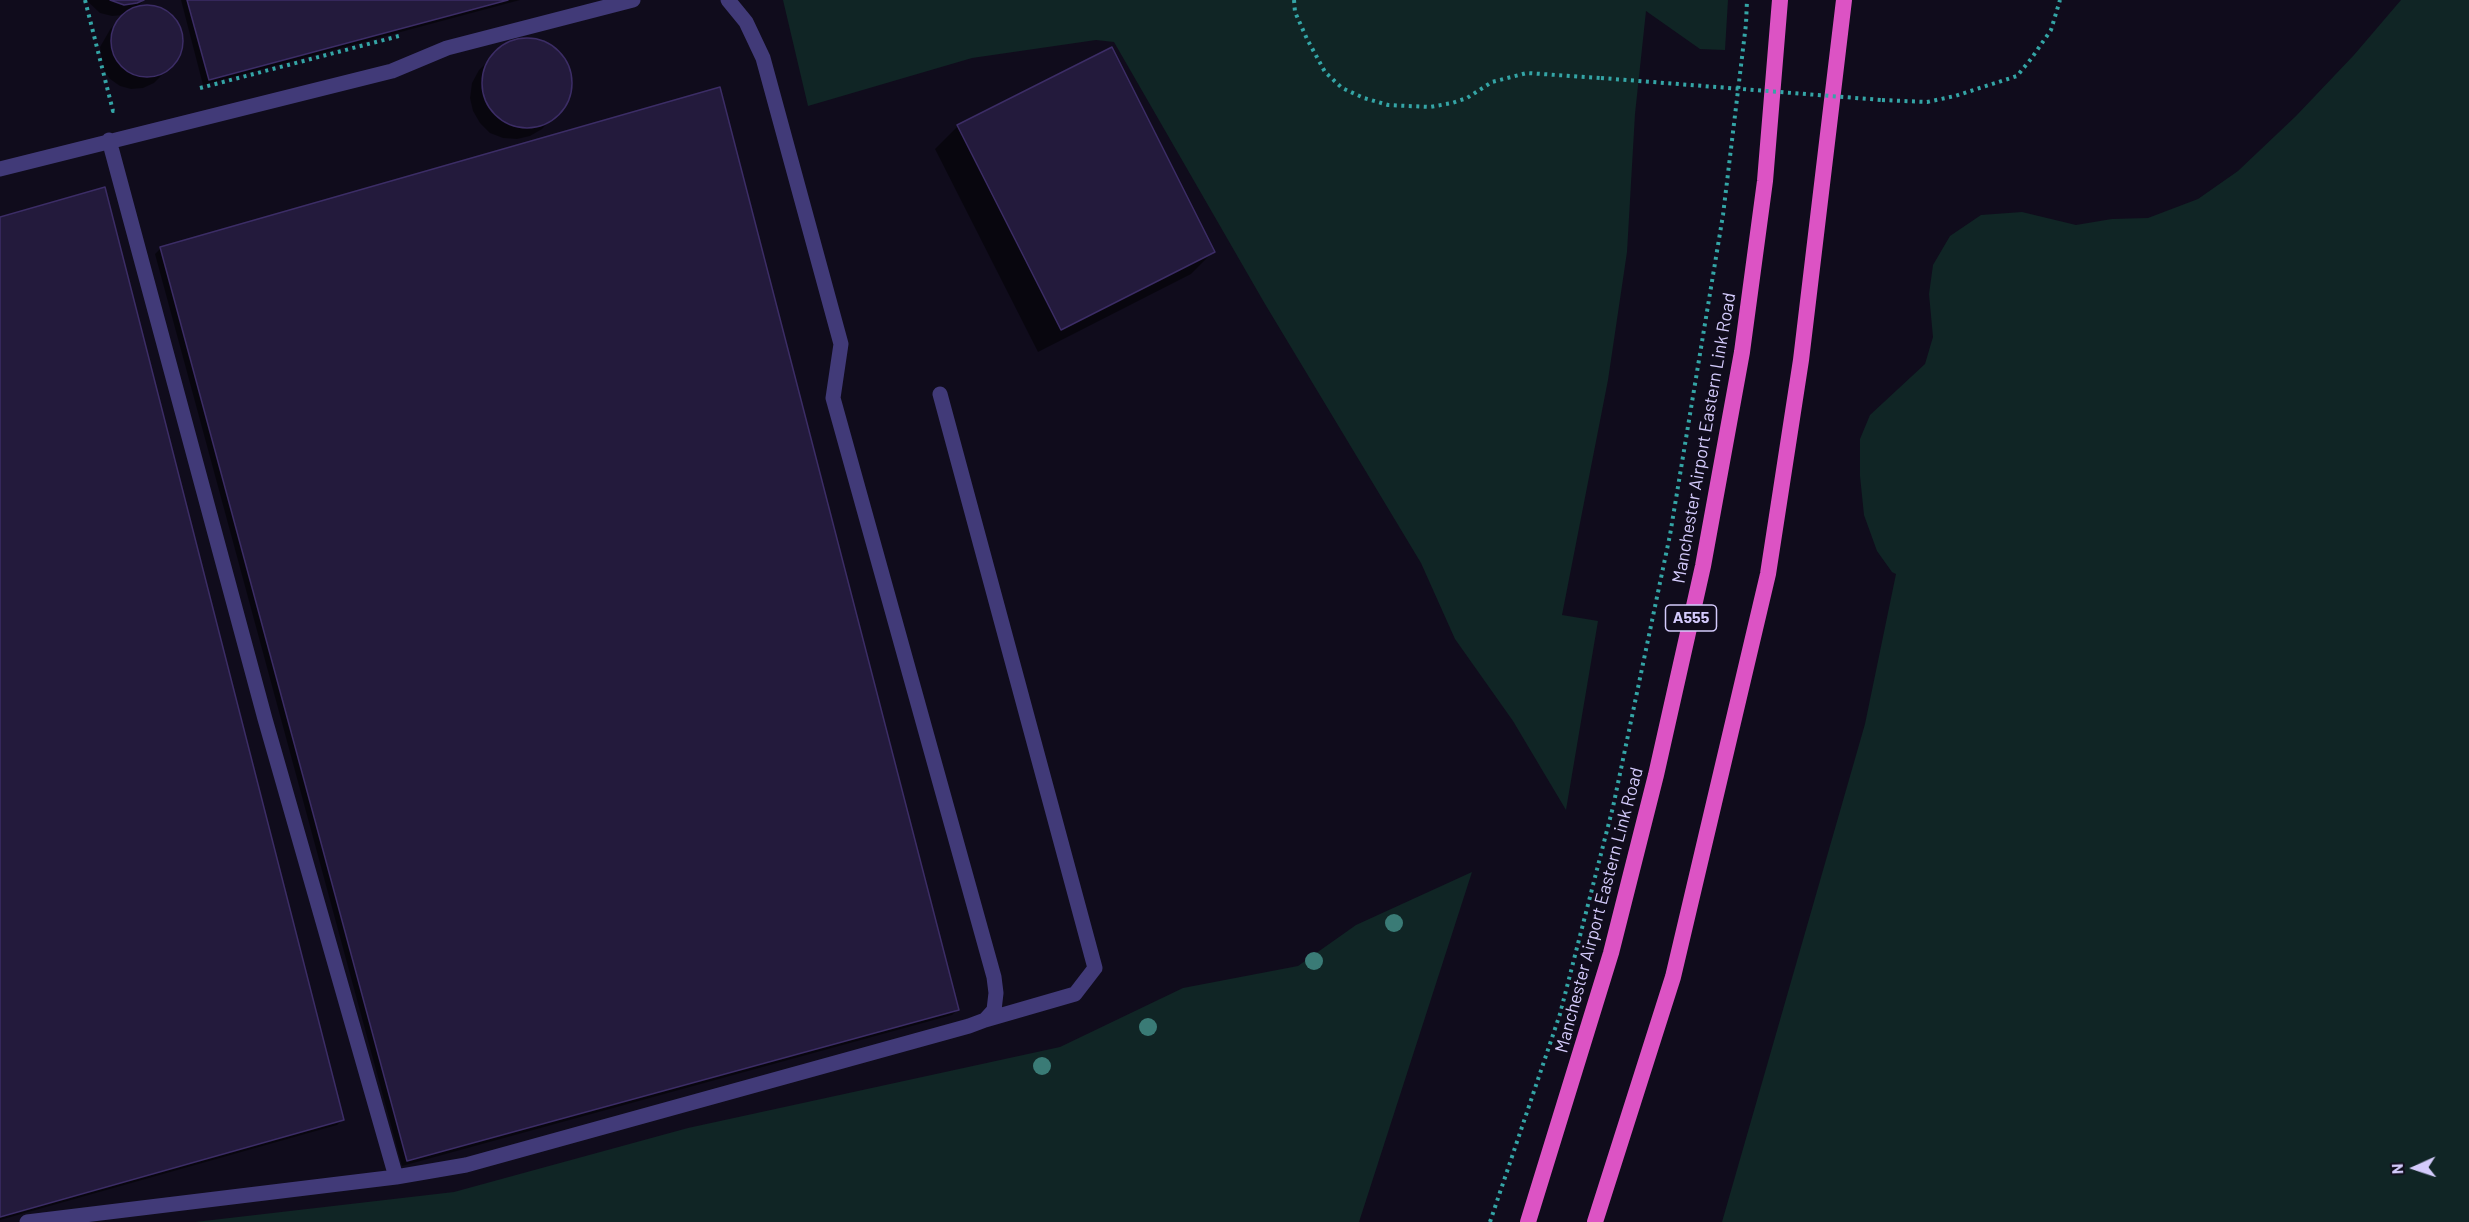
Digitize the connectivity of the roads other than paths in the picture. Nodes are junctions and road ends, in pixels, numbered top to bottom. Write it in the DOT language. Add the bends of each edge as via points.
graph roads {
  1 [pos="633,0"];
  2 [pos="728,0"];
  3 [pos="1780,0"];
  4 [pos="1844,0"];
  5 [pos="109,140"];
  6 [pos="0,169"];
  7 [pos="940,394"];
  8 [pos="985,1020"];
  9 [pos="396,1177"];
  10 [pos="27,1222"];
  11 [pos="1528,1222"];
  12 [pos="1595,1222"];
  1 -- 5 [label="lane" via="447,48 392,71"];
  2 -- 8 [label="lane" via="746,22 763,58 842,344 833,398 994,977 994,1010"];
  3 -- 11 [label="highway, Manchester Airport Eastern Link Road / A555" via="1765,181 1742,352 1703,566 1611,952"];
  4 -- 12 [label="highway" via="1801,360 1768,574 1673,977"];
  5 -- 6 [label="lane"];
  5 -- 9 [label="lane" via="265,719"];
  7 -- 8 [label="lane" via="1095,968 1075,994"];
  8 -- 9 [label="lane" via="466,1166"];
  9 -- 10 [label="lane"];
}
